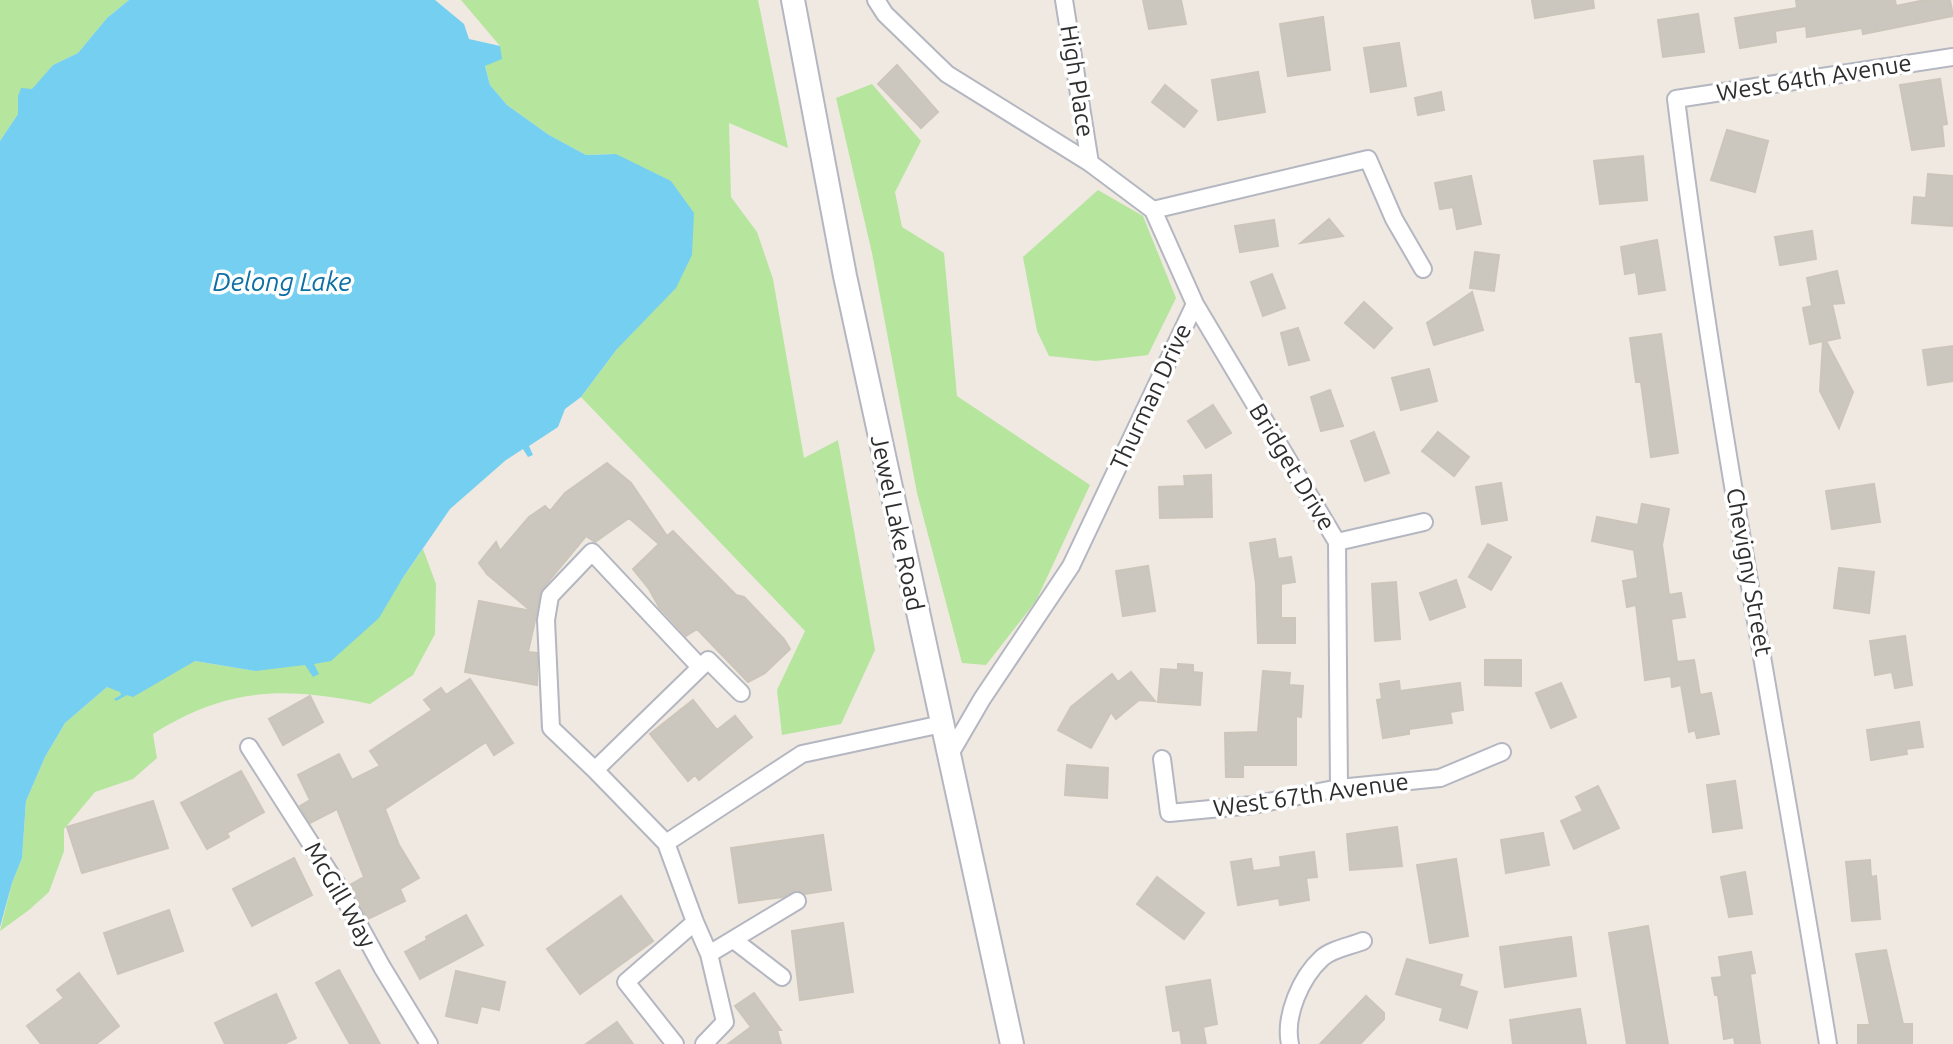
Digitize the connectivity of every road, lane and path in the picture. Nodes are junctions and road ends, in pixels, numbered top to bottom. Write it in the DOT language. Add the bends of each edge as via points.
graph roads {
  1 [pos="793,0"];
  2 [pos="876,0"];
  3 [pos="1064,0"];
  4 [pos="1953,57"];
  5 [pos="1676,99"];
  6 [pos="1090,163"];
  7 [pos="1153,210"];
  8 [pos="1423,269"];
  9 [pos="1195,304"];
  10 [pos="1424,522"];
  11 [pos="1337,542"];
  12 [pos="700,667"];
  13 [pos="741,693"];
  14 [pos="942,724"];
  15 [pos="249,747"];
  16 [pos="1502,752"];
  17 [pos="950,754"];
  18 [pos="1162,759"];
  19 [pos="595,770"];
  20 [pos="1339,788"];
  21 [pos="666,843"];
  22 [pos="797,901"];
  23 [pos="695,922"];
  24 [pos="735,941"];
  25 [pos="1363,941"];
  26 [pos="709,954"];
  27 [pos="782,977"];
  28 [pos="429,1044"];
  29 [pos="675,1044"];
  30 [pos="704,1044"];
  31 [pos="1012,1044"];
  32 [pos="1290,1044"];
  33 [pos="1828,1044"];
  1 -- 14 [label="main road, Jewel Lake Road" via="845,276"];
  2 -- 6 [label="street, Thurman Drive" via="947,74"];
  3 -- 6 [label="street, High Place"];
  4 -- 5 [label="street, West 64th Avenue"];
  5 -- 33 [label="street, Chevigny Street" via="1743,543"];
  6 -- 7 [label="street, Thurman Drive"];
  7 -- 8 [label="street" via="1368,159"];
  7 -- 9 [label="street, Thurman Drive"];
  9 -- 11 [label="street, Bridget Drive"];
  9 -- 17 [label="street, Thurman Drive" via="1071,566"];
  10 -- 11 [label="street"];
  11 -- 20 [label="street, Bridget Drive"];
  12 -- 13 [label="street" via="708,660"];
  12 -- 19 [label="street"];
  12 -- 19 [label="street" via="592,552 550,596 546,620 551,728"];
  14 -- 17 [label="main road, Jewel Lake Road"];
  14 -- 21 [label="street" via="802,754"];
  15 -- 28 [label="street, McGill Way"];
  16 -- 20 [label="street, West 67th Avenue" via="1440,778"];
  17 -- 31 [label="main road, Jewel Lake Road"];
  18 -- 20 [label="street, West 67th Avenue" via="1169,813 1253,805"];
  19 -- 21 [label="street"];
  21 -- 23 [label="street"];
  22 -- 24 [label="street"];
  23 -- 26 [label="street"];
  23 -- 29 [label="street" via="626,982"];
  24 -- 26 [label="street"];
  24 -- 27 [label="street"];
  25 -- 32 [label="street" via="1324,956 1301,986 1287,1030"];
  26 -- 30 [label="street" via="725,1022"];
}
